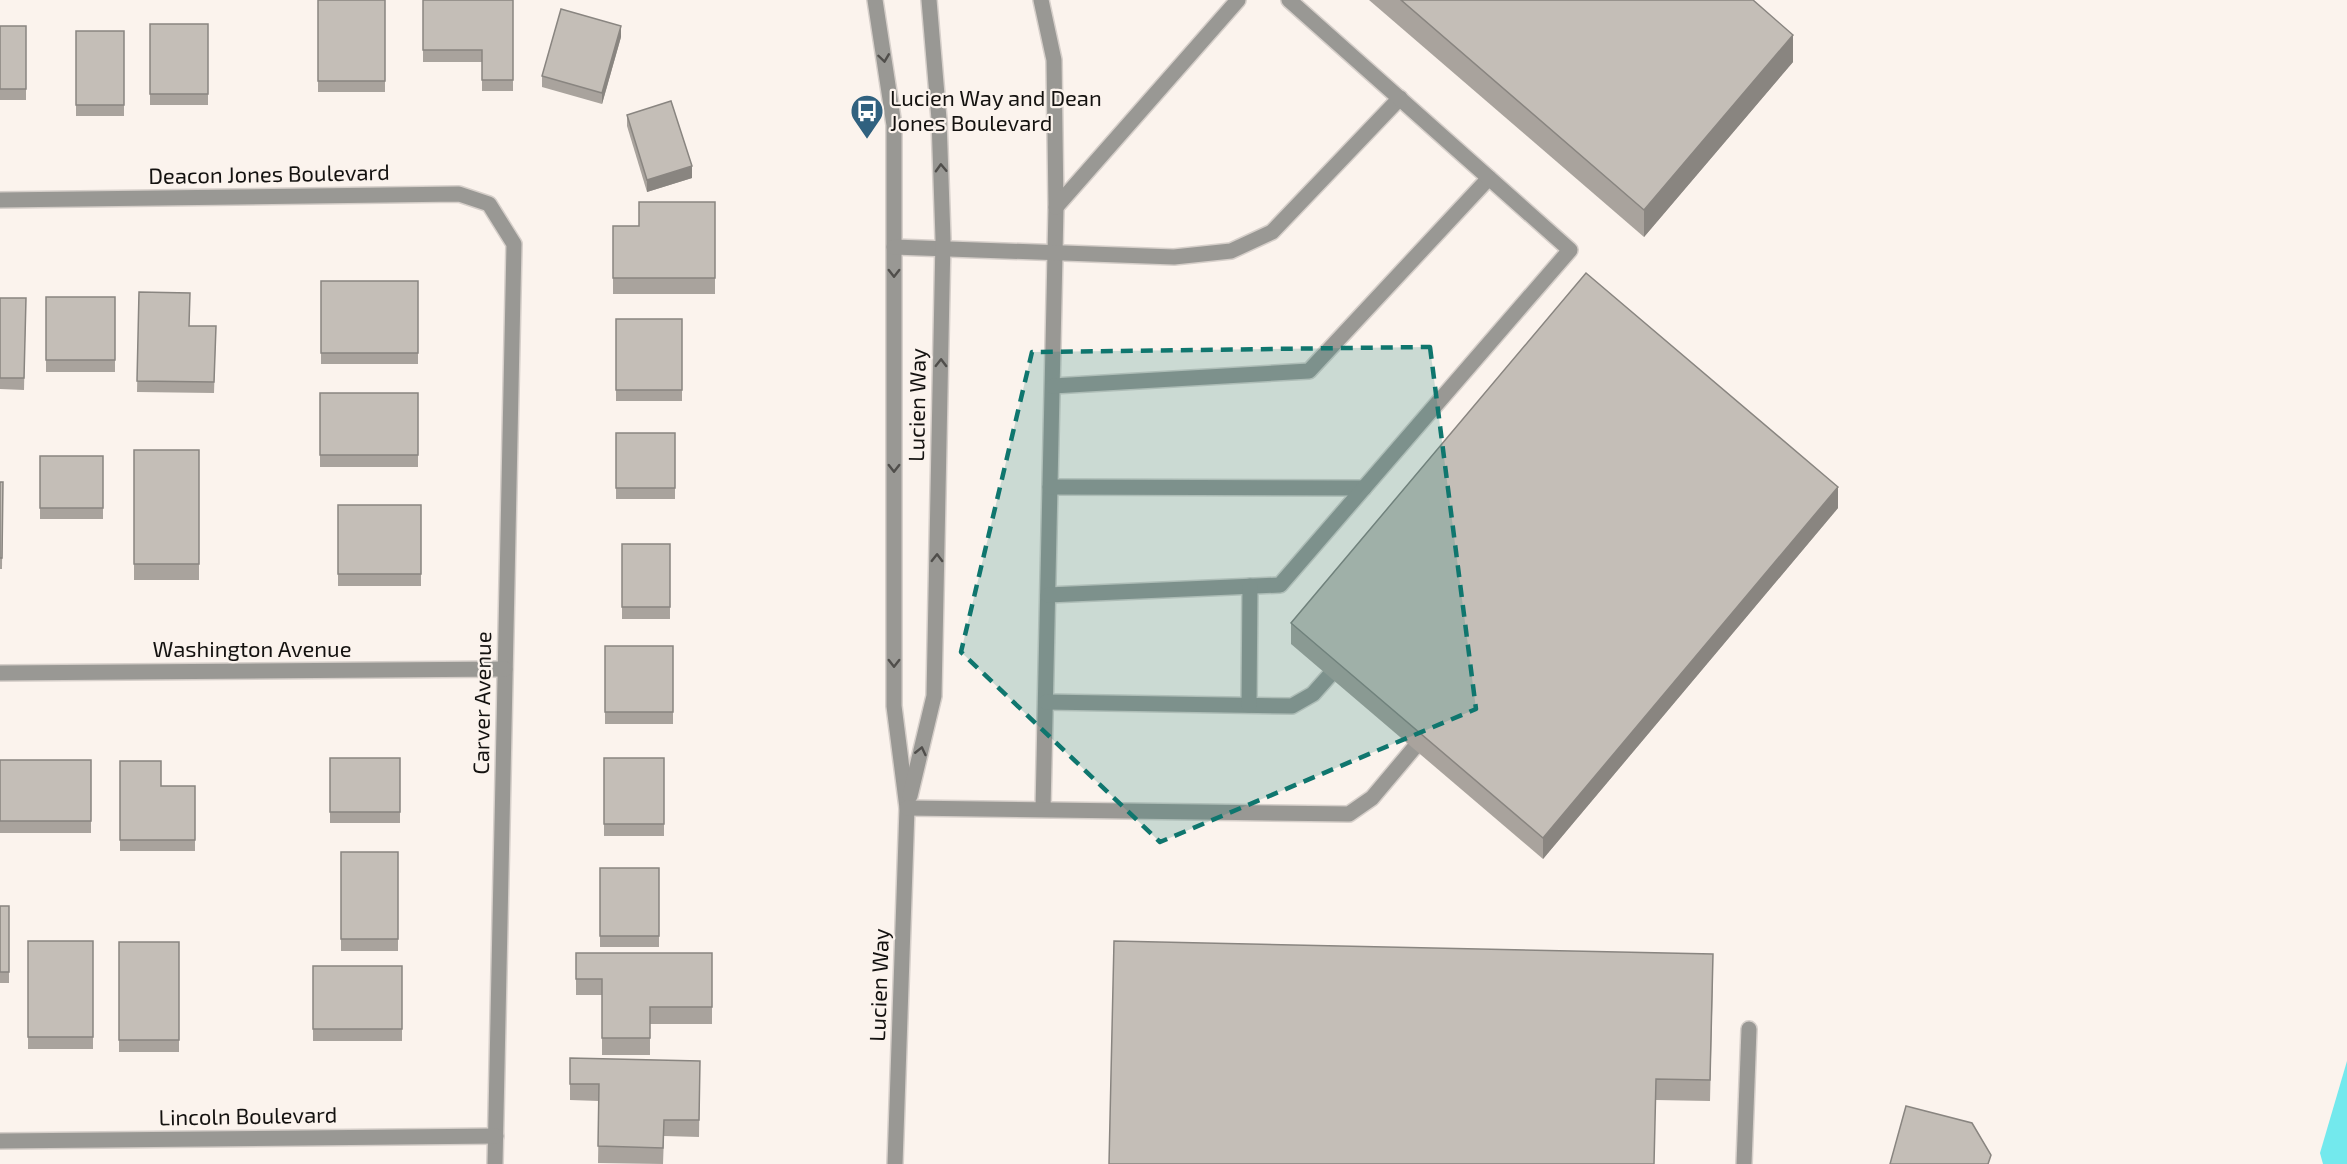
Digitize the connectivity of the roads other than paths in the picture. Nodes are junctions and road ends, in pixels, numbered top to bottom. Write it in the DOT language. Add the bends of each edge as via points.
graph roads {
  1 [pos="875,0"];
  2 [pos="929,0"];
  3 [pos="1041,0"];
  4 [pos="1238,0"];
  5 [pos="1289,0"];
  6 [pos="1400,98"];
  7 [pos="1489,178"];
  8 [pos="0,200"];
  9 [pos="1056,207"];
  10 [pos="514,244"];
  11 [pos="894,247"];
  12 [pos="943,250"];
  13 [pos="1055,254"];
  14 [pos="1053,386"];
  15 [pos="1050,488"];
  16 [pos="1364,488"];
  17 [pos="1250,586"];
  18 [pos="1048,595"];
  19 [pos="505,669"];
  20 [pos="0,673"];
  21 [pos="1329,676"];
  22 [pos="1046,702"];
  23 [pos="1249,705"];
  24 [pos="1414,748"];
  25 [pos="907,808"];
  26 [pos="1043,809"];
  27 [pos="1749,1029"];
  28 [pos="495,1136"];
  29 [pos="0,1142"];
  30 [pos="495,1164"];
  31 [pos="895,1164"];
  32 [pos="1744,1164"];
  1 -- 11 [label="street, Lucien Way, one-way" via="894,125"];
  12 -- 2 [label="street, Lucien Way, one-way" via="939,120"];
  3 -- 9 [label="street" via="1054,60"];
  4 -- 9 [label="street"];
  5 -- 6 [label="street"];
  6 -- 7 [label="street"];
  6 -- 13 [label="street" via="1272,232 1231,251 1174,257"];
  7 -- 14 [label="street" via="1309,371"];
  7 -- 16 [label="street" via="1570,250"];
  8 -- 10 [label="street, Deacon Jones Boulevard" via="459,194 489,204"];
  9 -- 13 [label="street"];
  10 -- 19 [label="street, Carver Avenue"];
  11 -- 12 [label="street"];
  11 -- 25 [label="street, Lucien Way, one-way" via="894,706"];
  12 -- 13 [label="street"];
  25 -- 12 [label="street, Lucien Way, one-way" via="934,696"];
  13 -- 14 [label="street"];
  14 -- 15 [label="street"];
  15 -- 16 [label="street"];
  15 -- 18 [label="street"];
  16 -- 17 [label="street" via="1280,585"];
  17 -- 18 [label="street"];
  17 -- 23 [label="street"];
  18 -- 22 [label="street"];
  19 -- 20 [label="street, Washington Avenue"];
  19 -- 28 [label="street, Carver Avenue"];
  21 -- 23 [label="street" via="1313,694 1292,706"];
  22 -- 23 [label="street"];
  22 -- 26 [label="street"];
  24 -- 26 [label="street" via="1372,798 1349,814"];
  25 -- 26 [label="street"];
  25 -- 31 [label="street, Lucien Way"];
  27 -- 32 [label="street"];
  28 -- 29 [label="street, Lincoln Boulevard"];
  28 -- 30 [label="street, Carver Avenue"];
}
